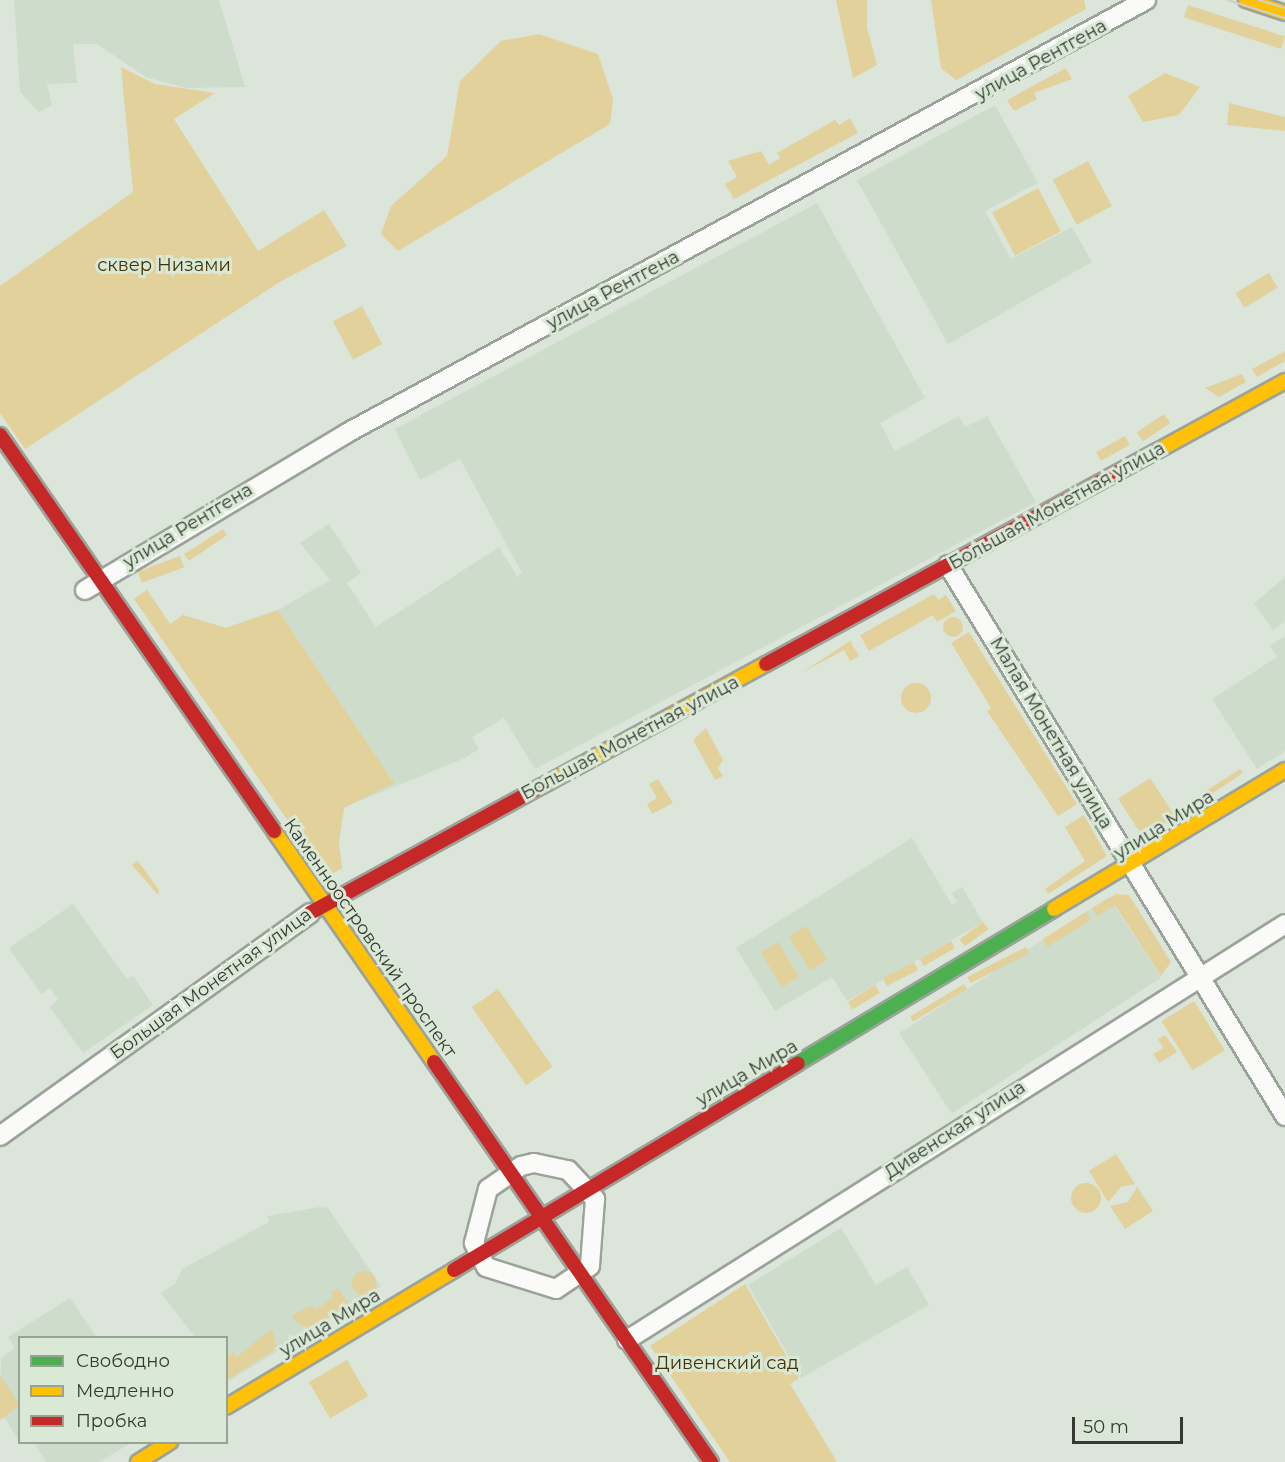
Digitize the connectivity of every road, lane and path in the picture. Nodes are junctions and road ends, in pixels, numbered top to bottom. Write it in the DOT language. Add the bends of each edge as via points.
graph roads {
  1 [pos="1146,0"];
  2 [pos="1246,0"];
  3 [pos="1285,13"];
  4 [pos="1285,381"];
  5 [pos="0,435"];
  6 [pos="948,565"];
  7 [pos="89,588"];
  8 [pos="1285,770"];
  9 [pos="1132,867"];
  10 [pos="312,905"];
  11 [pos="1285,924"];
  12 [pos="321,929"];
  13 [pos="1199,976"];
  14 [pos="1285,1116"];
  15 [pos="0,1136"];
  16 [pos="485,1166"];
  17 [pos="504,1183"];
  18 [pos="588,1187"];
  19 [pos="517,1211"];
  20 [pos="541,1216"];
  21 [pos="526,1225"];
  22 [pos="539,1244"];
  23 [pos="477,1255"];
  24 [pos="569,1280"];
  25 [pos="627,1340"];
  26 [pos="228,1406"];
  27 [pos="168,1444"];
  28 [pos="138,1462"];
  29 [pos="711,1462"];
  1 -- 7 [label="street, улица Рентгена" via="347,433"];
  2 -- 3 [label="street"];
  4 -- 6 [label="street, Большая Монетная улица"];
  5 -- 7 [label="street, Каменноостровский проспект"];
  6 -- 9 [label="street, Малая Монетная улица"];
  6 -- 10 [label="street, Большая Монетная улица"];
  7 -- 10 [label="street, Каменноостровский проспект"];
  8 -- 9 [label="street, улица Мира"];
  9 -- 13 [label="street, Малая Монетная улица"];
  9 -- 18 [label="street, улица Мира"];
  10 -- 12 [label="street, Каменноостровский проспект"];
  10 -- 15 [label="street, Большая Монетная улица"];
  10 -- 17 [label="street, Каменноостровский проспект"];
  11 -- 13 [label="street, Дивенская улица"];
  13 -- 14 [label="street, Малая Монетная улица"];
  13 -- 25 [label="street, Дивенская улица"];
  16 -- 17 [label="street, Каменноостровский проспект"];
  17 -- 18 [label="street" via="534,1163 568,1170"];
  17 -- 20 [label="street, Каменноостровский проспект"];
  17 -- 23 [label="street" via="483,1198 475,1231"];
  18 -- 20 [label="street, улица Мира"];
  18 -- 24 [label="street" via="596,1209 594,1255"];
  19 -- 21 [label="street"];
  20 -- 21 [label="street, улица Мира"];
  20 -- 24 [label="street, Каменноостровский проспект"];
  21 -- 22 [label="street"];
  21 -- 23 [label="street, улица Мира"];
  23 -- 24 [label="street" via="492,1270 536,1286 556,1289"];
  23 -- 26 [label="street, улица Мира"];
  24 -- 25 [label="street, Каменноостровский проспект"];
  25 -- 29 [label="street, Каменноостровский проспект"];
  27 -- 28 [label="street"];
}
